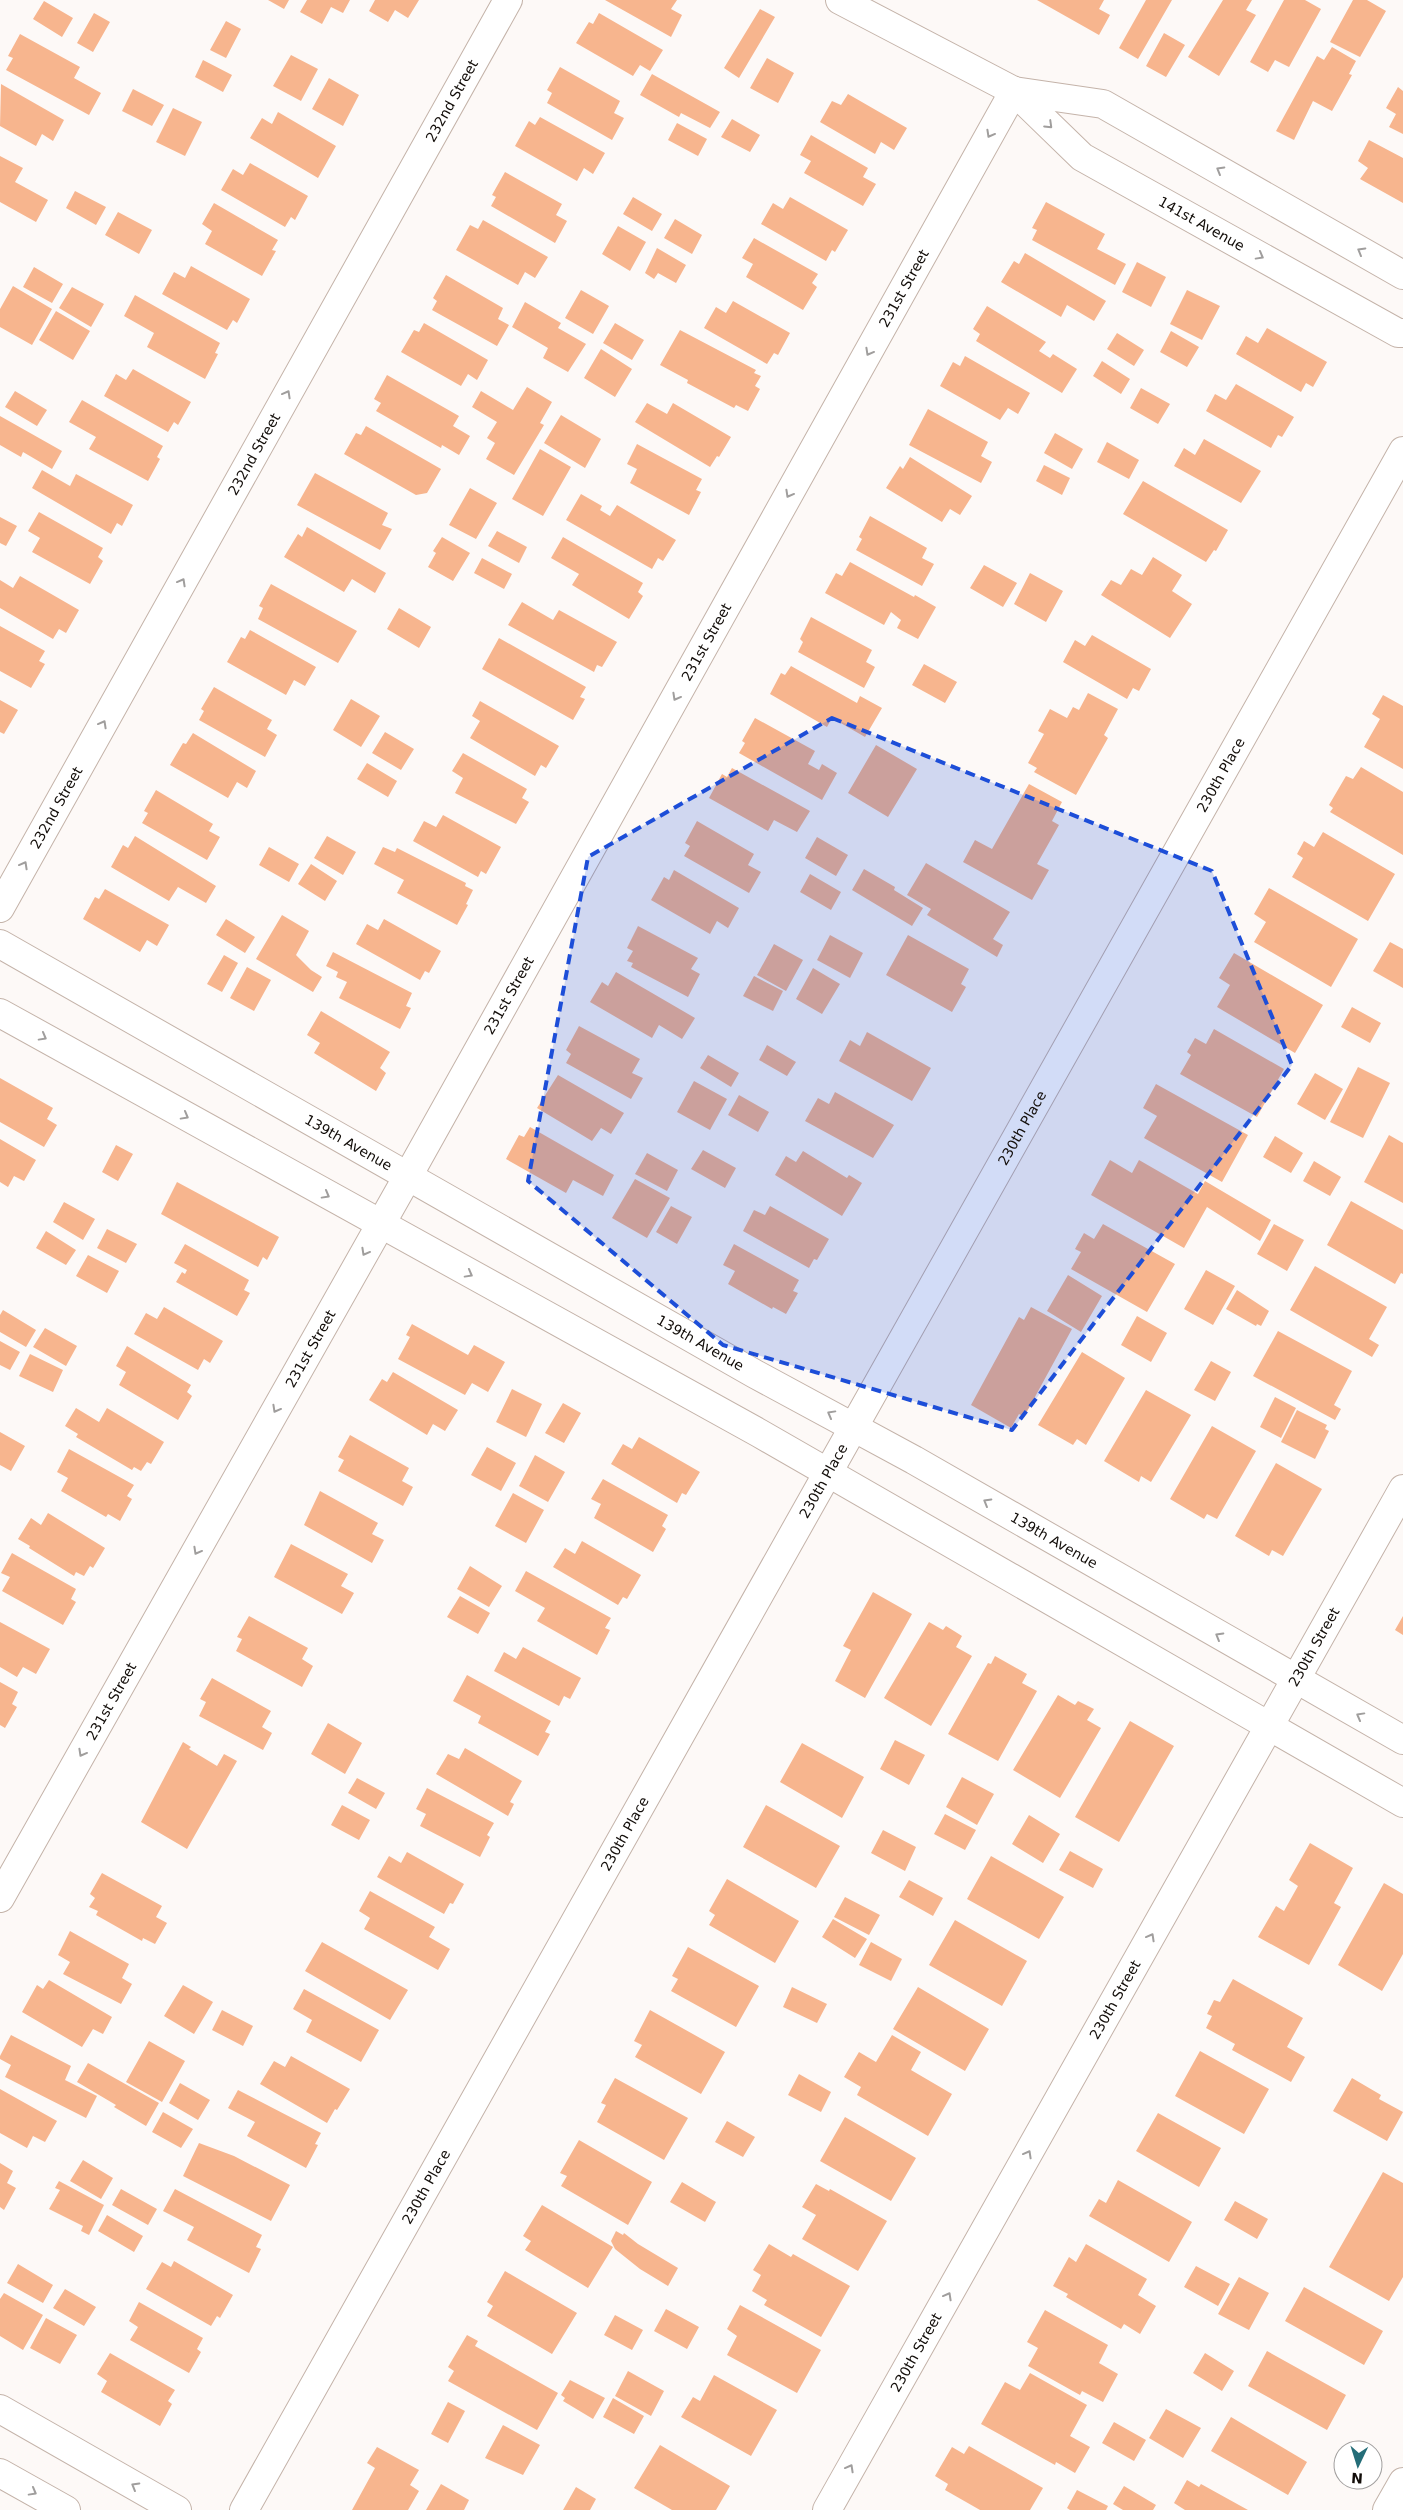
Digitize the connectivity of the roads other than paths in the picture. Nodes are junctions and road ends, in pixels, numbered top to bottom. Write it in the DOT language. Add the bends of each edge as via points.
graph roads {
  1 [pos="508,0"];
  2 [pos="840,0"];
  3 [pos="1014,91"];
  4 [pos="1403,275"];
  5 [pos="1403,333"];
  6 [pos="1403,451"];
  7 [pos="0,908"];
  8 [pos="0,944"];
  9 [pos="0,1013"];
  10 [pos="408,1176"];
  11 [pos="380,1225"];
  12 [pos="854,1427"];
  13 [pos="828,1472"];
  14 [pos="1403,1489"];
  15 [pos="1296,1680"];
  16 [pos="1269,1727"];
  17 [pos="1403,1740"];
  18 [pos="1403,1803"];
  19 [pos="0,1898"];
  20 [pos="0,2409"];
  21 [pos="0,2473"];
  22 [pos="1403,2482"];
  23 [pos="66,2510"];
  24 [pos="177,2510"];
  25 [pos="244,2510"];
  26 [pos="826,2510"];
  27 [pos="1387,2510"];
  7 -- 1 [label="street, 232nd Street, one-way"];
  2 -- 3 [label="street, 141st Avenue"];
  4 -- 3 [label="street, 141st Avenue, one-way" via="1103,104"];
  3 -- 5 [label="street, 141st Avenue, one-way" via="1082,157"];
  3 -- 10 [label="street, 231st Street, one-way"];
  6 -- 12 [label="street, 230th Place"];
  8 -- 10 [label="street, 139th Avenue"];
  9 -- 11 [label="street, one-way"];
  10 -- 11 [label="street, 231st Street"];
  12 -- 10 [label="street, 139th Avenue, one-way"];
  11 -- 13 [label="street, one-way"];
  11 -- 19 [label="street, 231st Street, one-way"];
  12 -- 13 [label="street, 230th Place"];
  15 -- 12 [label="street, 139th Avenue, one-way"];
  13 -- 16 [label="street"];
  13 -- 25 [label="street, 230th Place"];
  14 -- 15 [label="street, 230th Street"];
  15 -- 16 [label="street, 230th Street"];
  17 -- 15 [label="street, 139th Avenue, one-way"];
  16 -- 18 [label="street"];
  26 -- 16 [label="street, 230th Street, one-way"];
  24 -- 20 [label="street, one-way"];
  21 -- 23 [label="street, one-way"];
  22 -- 27 [label="street"];
}
